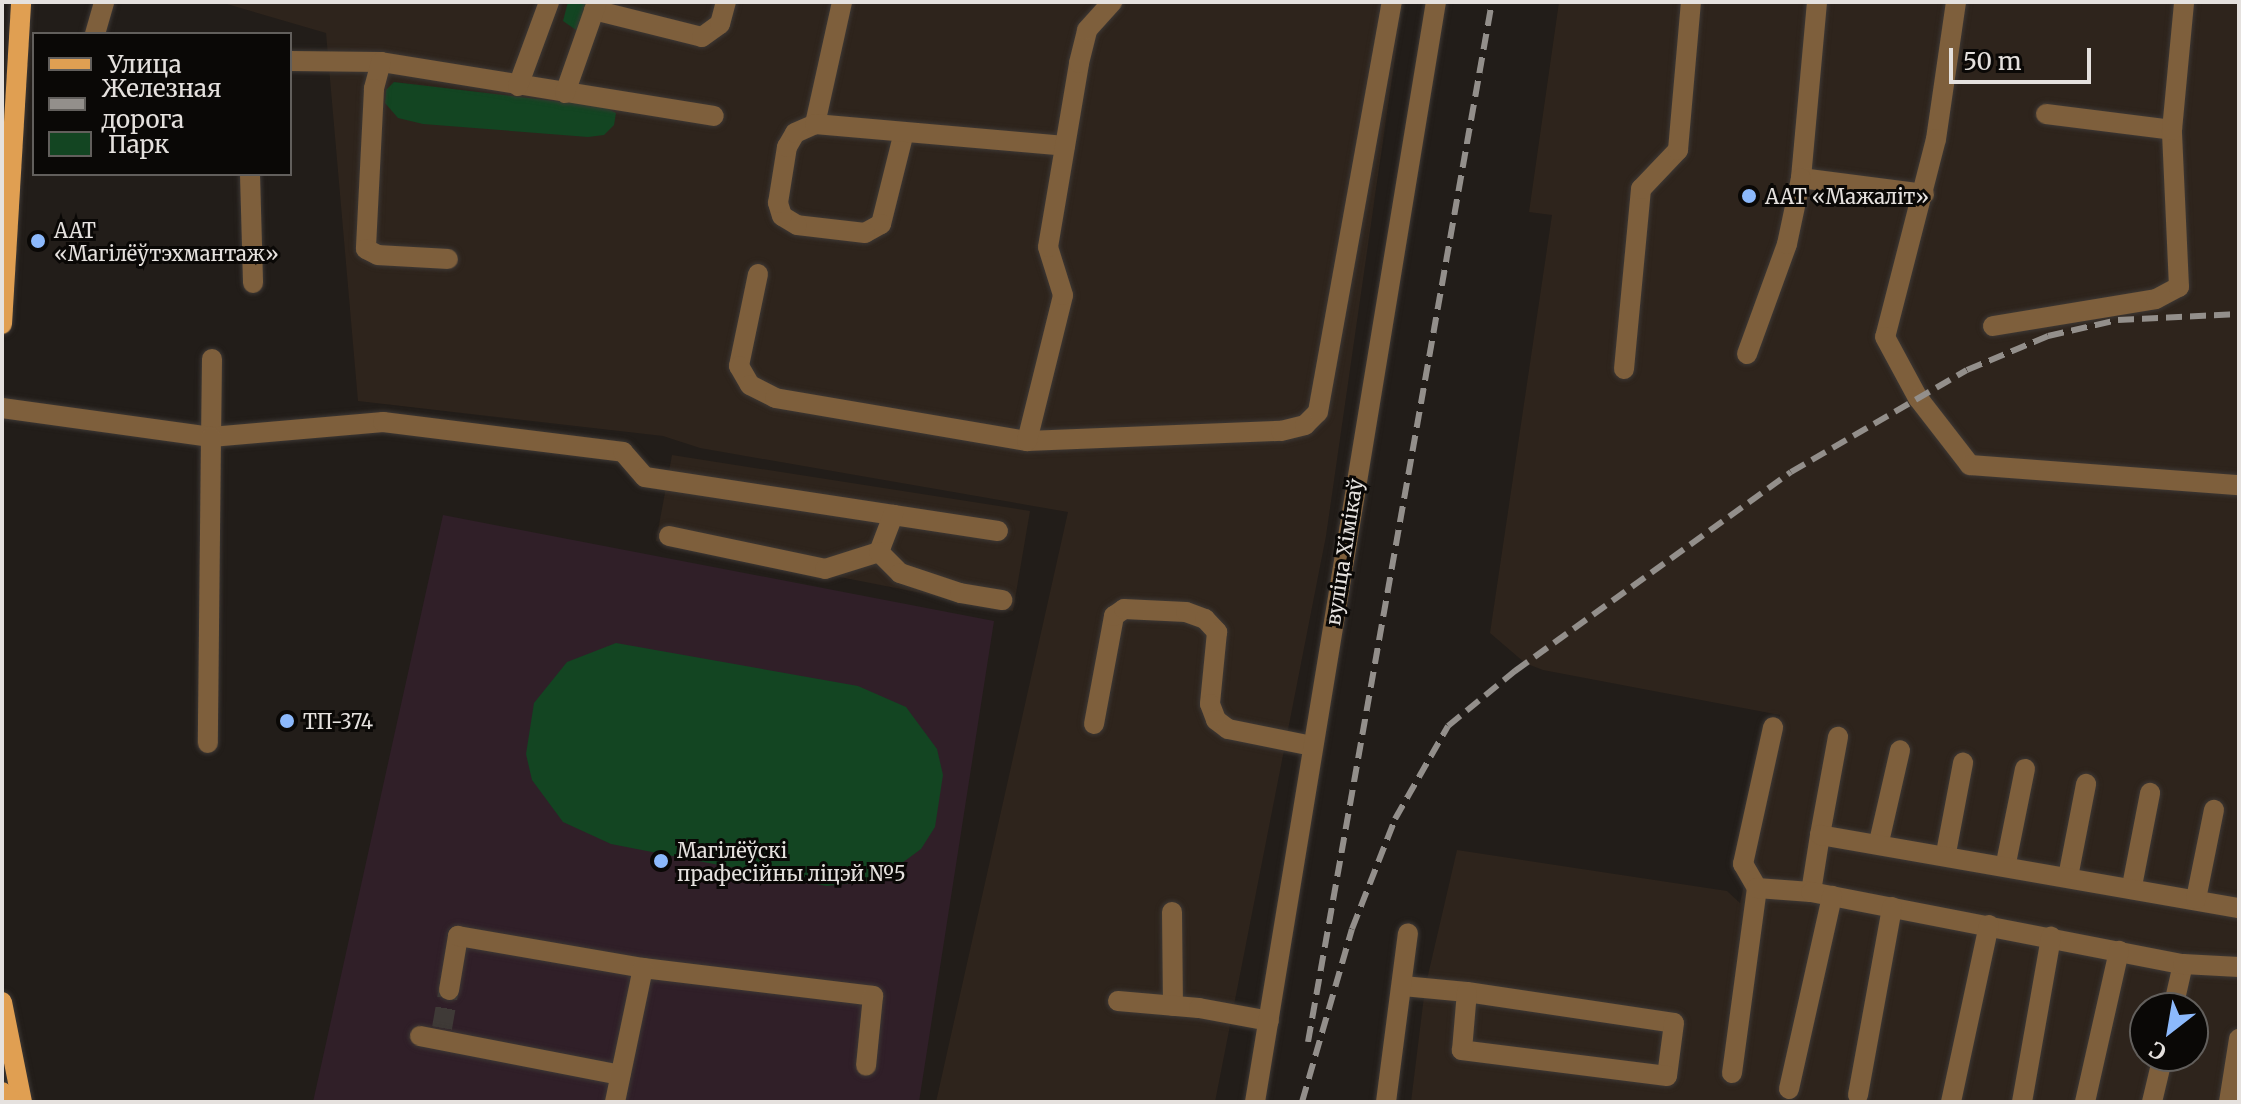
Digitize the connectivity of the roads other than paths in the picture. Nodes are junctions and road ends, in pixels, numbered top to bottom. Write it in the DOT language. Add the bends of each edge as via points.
graph roads {
  1 [pos="21,2"];
  2 [pos="104,2"];
  3 [pos="549,2"];
  4 [pos="726,2"];
  5 [pos="842,2"];
  6 [pos="1392,2"];
  7 [pos="1436,2"];
  8 [pos="1691,2"];
  9 [pos="1817,2"];
  10 [pos="1956,2"];
  11 [pos="2184,2"];
  12 [pos="1107,3"];
  13 [pos="596,6"];
  14 [pos="96,32"];
  15 [pos="18,52"];
  16 [pos="292,61"];
  17 [pos="381,62"];
  18 [pos="518,86"];
  19 [pos="565,93"];
  20 [pos="2046,114"];
  21 [pos="714,116"];
  22 [pos="815,124"];
  23 [pos="2172,130"];
  24 [pos="904,132"];
  25 [pos="1065,146"];
  26 [pos="250,176"];
  27 [pos="1801,178"];
  28 [pos="1924,194"];
  29 [pos="448,259"];
  30 [pos="758,274"];
  31 [pos="253,283"];
  32 [pos="2,324"];
  33 [pos="1993,326"];
  34 [pos="1747,354"];
  35 [pos="212,359"];
  36 [pos="1624,369"];
  37 [pos="2,408"];
  38 [pos="211,437"];
  39 [pos="1027,441"];
  40 [pos="2239,485"];
  41 [pos="893,515"];
  42 [pos="998,531"];
  43 [pos="669,536"];
  44 [pos="879,552"];
  45 [pos="1002,600"];
  46 [pos="1094,724"];
  47 [pos="1773,727"];
  48 [pos="1838,737"];
  49 [pos="208,743"];
  50 [pos="1312,746"];
  51 [pos="1900,750"];
  52 [pos="1963,763"];
  53 [pos="2025,769"];
  54 [pos="2086,784"];
  55 [pos="2150,793"];
  56 [pos="2214,810"];
  57 [pos="1820,835"];
  58 [pos="1879,842"];
  59 [pos="1946,853"];
  60 [pos="2006,863"];
  61 [pos="2068,877"];
  62 [pos="2132,886"];
  63 [pos="1757,888"];
  64 [pos="1822,894"];
  65 [pos="2196,899"];
  66 [pos="1892,907"];
  67 [pos="2239,908"];
  68 [pos="1172,912"];
  69 [pos="1989,925"];
  70 [pos="1408,933"];
  71 [pos="2051,937"];
  72 [pos="2119,951"];
  73 [pos="2183,964"];
  74 [pos="2239,967"];
  75 [pos="643,968"];
  76 [pos="1403,986"];
  77 [pos="449,990"];
  78 [pos="1467,992"];
  79 [pos="2177,992"];
  80 [pos="1118,1001"];
  81 [pos="2,1002"];
  82 [pos="1173,1006"];
  83 [pos="1269,1021"];
  84 [pos="434,1035"];
  85 [pos="2239,1039"];
  86 [pos="866,1066"];
  87 [pos="2159,1072"];
  88 [pos="1732,1073"];
  89 [pos="620,1075"];
  90 [pos="1789,1089"];
  91 [pos="2,1092"];
  92 [pos="1858,1095"];
  93 [pos="11,1102"];
  94 [pos="22,1102"];
  95 [pos="615,1102"];
  96 [pos="1255,1102"];
  97 [pos="1386,1102"];
  98 [pos="1951,1102"];
  99 [pos="2022,1102"];
  100 [pos="2085,1102"];
  101 [pos="2152,1102"];
  102 [pos="2229,1102"];
  1 -- 15 [label="main road"];
  2 -- 14 [label="street"];
  3 -- 18 [label="street"];
  4 -- 13 [label="street" via="720,24 702,37"];
  5 -- 22 [label="street"];
  6 -- 39 [label="street" via="1318,412 1305,425 1281,431"];
  7 -- 50 [label="street, вуліца Хімікаў"];
  8 -- 36 [label="street" via="1678,150 1641,189"];
  9 -- 27 [label="street"];
  10 -- 28 [label="street"];
  11 -- 23 [label="street"];
  12 -- 25 [label="street" via="1087,30"];
  13 -- 19 [label="street"];
  15 -- 32 [label="main road"];
  16 -- 17 [label="street"];
  17 -- 18 [label="street"];
  17 -- 29 [label="street" via="374,89 366,249 378,255"];
  18 -- 19 [label="street"];
  19 -- 21 [label="street"];
  20 -- 23 [label="street"];
  22 -- 24 [label="street"];
  22 -- 24 [label="street" via="795,133 787,147 778,203 782,216 797,225 865,233 881,224 889,205"];
  23 -- 33 [label="street" via="2179,287 2156,299"];
  24 -- 25 [label="street"];
  25 -- 39 [label="street" via="1048,247 1063,295"];
  26 -- 31 [label="street"];
  27 -- 28 [label="street"];
  27 -- 34 [label="street" via="1787,244"];
  28 -- 40 [label="street" via="1885,337 1918,398 1970,465"];
  30 -- 39 [label="street" via="739,366 750,385 775,398"];
  35 -- 38 [label="street"];
  37 -- 38 [label="street"];
  38 -- 41 [label="street" via="383,422 623,452 645,477"];
  38 -- 49 [label="street"];
  41 -- 42 [label="street"];
  41 -- 44 [label="street"];
  43 -- 44 [label="street" via="825,569"];
  44 -- 45 [label="street" via="900,573"];
  46 -- 50 [label="street" via="1114,616 1124,609 1186,612 1205,619 1217,632 1210,704 1216,720 1228,729"];
  47 -- 63 [label="street" via="1743,864"];
  48 -- 57 [label="street"];
  50 -- 83 [label="street, вуліца Хімікаў"];
  51 -- 58 [label="street"];
  52 -- 59 [label="street"];
  53 -- 60 [label="street"];
  54 -- 61 [label="street"];
  55 -- 62 [label="street"];
  56 -- 65 [label="street"];
  57 -- 58 [label="street"];
  57 -- 64 [label="street"];
  58 -- 59 [label="street"];
  59 -- 60 [label="street"];
  60 -- 61 [label="street"];
  61 -- 62 [label="street"];
  62 -- 65 [label="street"];
  63 -- 64 [label="street"];
  63 -- 88 [label="street"];
  64 -- 66 [label="street"];
  64 -- 90 [label="street"];
  65 -- 67 [label="street"];
  66 -- 69 [label="street"];
  66 -- 92 [label="street"];
  68 -- 82 [label="street"];
  69 -- 71 [label="street"];
  69 -- 98 [label="street"];
  70 -- 76 [label="street"];
  71 -- 72 [label="street"];
  71 -- 99 [label="street"];
  72 -- 73 [label="street"];
  72 -- 100 [label="street"];
  73 -- 74 [label="street"];
  73 -- 79 [label="street"];
  75 -- 77 [label="street" via="458,936"];
  75 -- 86 [label="street" via="873,996"];
  75 -- 89 [label="street"];
  76 -- 78 [label="street"];
  76 -- 97 [label="street"];
  78 -- 78 [label="street" via="1674,1023 1667,1076 1462,1050"];
  80 -- 82 [label="street"];
  81 -- 94 [label="main road"];
  82 -- 83 [label="street"];
  83 -- 96 [label="street, вуліца Хімікаў"];
  84 -- 89 [label="street"];
  85 -- 102 [label="street"];
  87 -- 101 [label="street"];
  89 -- 95 [label="street"];
  91 -- 93 [label="main road"];
}
